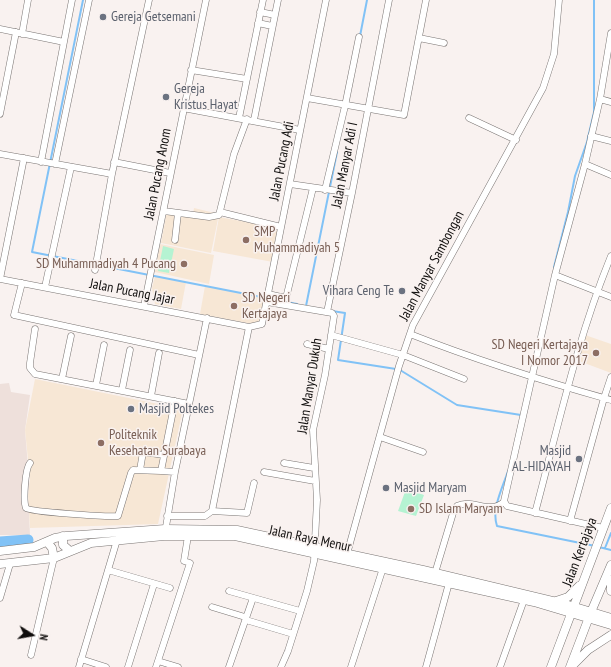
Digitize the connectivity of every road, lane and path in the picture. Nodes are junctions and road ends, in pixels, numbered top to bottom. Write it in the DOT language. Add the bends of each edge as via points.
graph roads {
  1 [pos="28,0"];
  2 [pos="72,0"];
  3 [pos="89,0"];
  4 [pos="148,0"];
  5 [pos="206,0"];
  6 [pos="263,0"];
  7 [pos="278,0"];
  8 [pos="326,0"];
  9 [pos="389,0"];
  10 [pos="426,0"];
  11 [pos="559,0"];
  12 [pos="260,12"];
  13 [pos="275,15"];
  14 [pos="258,23"];
  15 [pos="272,26"];
  16 [pos="0,29"];
  17 [pos="19,33"];
  18 [pos="611,33"];
  19 [pos="359,37"];
  20 [pos="419,38"];
  21 [pos="64,42"];
  22 [pos="444,43"];
  23 [pos="609,55"];
  24 [pos="191,70"];
  25 [pos="246,79"];
  26 [pos="307,98"];
  27 [pos="600,99"];
  28 [pos="611,102"];
  29 [pos="347,106"];
  30 [pos="183,108"];
  31 [pos="368,108"];
  32 [pos="0,114"];
  33 [pos="239,118"];
  34 [pos="469,118"];
  35 [pos="250,120"];
  36 [pos="300,130"];
  37 [pos="591,136"];
  38 [pos="516,140"];
  39 [pos="611,141"];
  40 [pos="0,154"];
  41 [pos="24,158"];
  42 [pos="114,162"];
  43 [pos="49,163"];
  44 [pos="585,164"];
  45 [pos="71,167"];
  46 [pos="170,173"];
  47 [pos="112,174"];
  48 [pos="611,175"];
  49 [pos="290,184"];
  50 [pos="313,188"];
  51 [pos="328,190"];
  52 [pos="352,193"];
  53 [pos="164,211"];
  54 [pos="220,212"];
  55 [pos="178,213"];
  56 [pos="281,227"];
  57 [pos="175,240"];
  58 [pos="611,256"];
  59 [pos="95,270"];
  60 [pos="555,275"];
  61 [pos="0,279"];
  62 [pos="22,283"];
  63 [pos="45,287"];
  64 [pos="596,292"];
  65 [pos="611,297"];
  66 [pos="268,298"];
  67 [pos="144,306"];
  68 [pos="328,310"];
  69 [pos="207,318"];
  70 [pos="259,326"];
  71 [pos="249,327"];
  72 [pos="36,329"];
  73 [pos="410,334"];
  74 [pos="332,335"];
  75 [pos="71,336"];
  76 [pos="307,344"];
  77 [pos="104,345"];
  78 [pos="329,349"];
  79 [pos="130,350"];
  80 [pos="159,353"];
  81 [pos="199,355"];
  82 [pos="403,355"];
  83 [pos="611,377"];
  84 [pos="531,378"];
  85 [pos="62,379"];
  86 [pos="464,379"];
  87 [pos="96,385"];
  88 [pos="568,388"];
  89 [pos="122,390"];
  90 [pos="150,396"];
  91 [pos="604,398"];
  92 [pos="611,400"];
  93 [pos="175,401"];
  94 [pos="189,404"];
  95 [pos="380,437"];
  96 [pos="423,452"];
  97 [pos="164,455"];
  98 [pos="30,463"];
  99 [pos="284,463"];
  100 [pos="314,468"];
  101 [pos="140,470"];
  102 [pos="161,471"];
  103 [pos="175,472"];
  104 [pos="264,472"];
  105 [pos="315,481"];
  106 [pos="254,483"];
  107 [pos="506,504"];
  108 [pos="611,508"];
  109 [pos="212,511"];
  110 [pos="535,513"];
  111 [pos="167,516"];
  112 [pos="570,521"];
  113 [pos="603,530"];
  114 [pos="165,533"];
  115 [pos="63,536"];
  116 [pos="188,536"];
  117 [pos="118,540"];
  118 [pos="47,542"];
  119 [pos="0,551"];
  120 [pos="70,551"];
  121 [pos="313,551"];
  122 [pos="347,554"];
  123 [pos="54,558"];
  124 [pos="0,564"];
  125 [pos="10,564"];
  126 [pos="611,565"];
  127 [pos="383,568"];
  128 [pos="108,570"];
  129 [pos="422,573"];
  130 [pos="435,573"];
  131 [pos="585,577"];
  132 [pos="611,580"];
  133 [pos="449,583"];
  134 [pos="154,584"];
  135 [pos="170,588"];
  136 [pos="229,591"];
  137 [pos="611,591"];
  138 [pos="0,598"];
  139 [pos="253,598"];
  140 [pos="524,600"];
  141 [pos="555,601"];
  142 [pos="212,607"];
  143 [pos="573,609"];
  144 [pos="300,611"];
  145 [pos="589,615"];
  146 [pos="246,618"];
  147 [pos="611,618"];
  148 [pos="611,625"];
  149 [pos="293,634"];
  150 [pos="611,635"];
  151 [pos="31,656"];
  152 [pos="81,660"];
  153 [pos="157,664"];
  154 [pos="79,667"];
  155 [pos="106,667"];
  156 [pos="128,667"];
  157 [pos="178,667"];
  158 [pos="229,667"];
  159 [pos="281,667"];
  160 [pos="351,667"];
  161 [pos="426,667"];
  162 [pos="500,667"];
  163 [pos="551,667"];
  164 [pos="571,667"];
  1 -- 17 [label="street"];
  2 -- 21 [label="street"];
  3 -- 43 [label="street"];
  4 -- 42 [label="street"];
  5 -- 24 [label="street, Jalan Pucang Anom"];
  6 -- 12 [label="street"];
  7 -- 13 [label="street"];
  8 -- 26 [label="street, Jalan Pucang Adi"];
  9 -- 31 [label="street, Jalan Manyar Adi I"];
  10 -- 20 [label="street"];
  11 -- 38 [label="street, Jalan Manyar Sambongan" via="554,54 550,69"];
  12 -- 13 [label="street"];
  12 -- 14 [label="street"];
  13 -- 15 [label="street"];
  14 -- 15 [label="street"];
  14 -- 25 [label="street"];
  15 -- 35 [label="street"];
  16 -- 17 [label="street"];
  17 -- 21 [label="street"];
  17 -- 32 [label="street"];
  18 -- 23 [label="street"];
  19 -- 29 [label="street"];
  20 -- 22 [label="street"];
  20 -- 31 [label="street" via="404,114"];
  21 -- 43 [label="street"];
  23 -- 27 [label="street"];
  24 -- 25 [label="street"];
  24 -- 30 [label="street, Jalan Pucang Anom"];
  25 -- 33 [label="street"];
  26 -- 29 [label="street"];
  26 -- 36 [label="street, Jalan Pucang Adi"];
  27 -- 28 [label="street"];
  27 -- 37 [label="street"];
  29 -- 31 [label="street"];
  29 -- 51 [label="street"];
  30 -- 33 [label="street"];
  30 -- 46 [label="street, Jalan Pucang Anom"];
  31 -- 52 [label="street, Jalan Manyar Adi I"];
  33 -- 35 [label="street"];
  34 -- 38 [label="street"];
  35 -- 36 [label="street"];
  35 -- 54 [label="street" via="234,154"];
  36 -- 49 [label="street, Jalan Pucang Adi"];
  37 -- 39 [label="street"];
  37 -- 44 [label="street"];
  38 -- 73 [label="street, Jalan Manyar Sambongan" via="423,305"];
  40 -- 41 [label="street"];
  41 -- 43 [label="street"];
  41 -- 61 [label="street"];
  42 -- 46 [label="street"];
  42 -- 47 [label="street"];
  43 -- 45 [label="street"];
  44 -- 48 [label="street"];
  44 -- 60 [label="street"];
  45 -- 47 [label="street"];
  45 -- 63 [label="street"];
  46 -- 53 [label="street, Jalan Pucang Anom"];
  47 -- 59 [label="street"];
  49 -- 50 [label="street"];
  49 -- 56 [label="street, Jalan Pucang Adi"];
  50 -- 51 [label="street"];
  50 -- 66 [label="street" via="286,298"];
  51 -- 52 [label="street"];
  52 -- 68 [label="street, Jalan Manyar Adi I"];
  53 -- 55 [label="street"];
  53 -- 67 [label="street, Jalan Pucang Anom"];
  54 -- 55 [label="street" via="214,217"];
  54 -- 56 [label="street"];
  55 -- 57 [label="street"];
  56 -- 66 [label="street, Jalan Pucang Adi"];
  58 -- 64 [label="street"];
  60 -- 64 [label="street"];
  60 -- 84 [label="street"];
  61 -- 62 [label="street, Jalan Pucang Jajar"];
  62 -- 63 [label="street, Jalan Pucang Jajar"];
  62 -- 81 [label="street" via="14,315"];
  63 -- 67 [label="street, Jalan Pucang Jajar"];
  64 -- 65 [label="street"];
  64 -- 88 [label="street"];
  66 -- 68 [label="street"];
  66 -- 70 [label="street, Jalan Pucang Adi" via="263,321"];
  67 -- 69 [label="street, Jalan Pucang Jajar"];
  68 -- 74 [label="street, Jalan Manyar Dukuh" via="334,315"];
  69 -- 71 [label="street, Jalan Pucang Jajar"];
  69 -- 81 [label="street"];
  70 -- 71 [label="street, Jalan Pucang Jajar"];
  71 -- 109 [label="street"];
  72 -- 85 [label="street" via="30,363 33,373"];
  73 -- 82 [label="street, Jalan Manyar Sambongan"];
  73 -- 84 [label="street"];
  74 -- 78 [label="street, Jalan Manyar Dukuh"];
  74 -- 82 [label="street"];
  75 -- 85 [label="street"];
  76 -- 78 [label="street"];
  77 -- 87 [label="street"];
  78 -- 100 [label="street, Jalan Manyar Dukuh" via="313,430"];
  79 -- 89 [label="street"];
  80 -- 90 [label="street"];
  81 -- 94 [label="street"];
  82 -- 86 [label="street"];
  82 -- 95 [label="street, Jalan Manyar Sambongan"];
  83 -- 91 [label="street"];
  84 -- 88 [label="street"];
  84 -- 107 [label="street"];
  85 -- 87 [label="street"];
  87 -- 89 [label="street"];
  88 -- 91 [label="street"];
  88 -- 110 [label="street"];
  89 -- 90 [label="street"];
  90 -- 93 [label="street"];
  91 -- 92 [label="street"];
  91 -- 112 [label="street"];
  93 -- 94 [label="street"];
  93 -- 97 [label="street"];
  94 -- 103 [label="street"];
  95 -- 96 [label="street"];
  95 -- 122 [label="street, Jalan Manyar Sambongan"];
  97 -- 101 [label="street" via="143,452"];
  97 -- 102 [label="street"];
  98 -- 101 [label="street" via="27,468 25,507 27,510 48,512 118,516 131,473 133,470"];
  99 -- 100 [label="street"];
  100 -- 105 [label="street, Jalan Manyar Dukuh"];
  101 -- 102 [label="street"];
  102 -- 103 [label="street"];
  103 -- 111 [label="street"];
  104 -- 105 [label="street"];
  105 -- 121 [label="street, Jalan Manyar Dukuh" via="317,500"];
  106 -- 109 [label="street" via="247,513"];
  107 -- 110 [label="street"];
  107 -- 130 [label="street" via="493,508 468,504 457,506"];
  108 -- 113 [label="main road, Jalan Kertajaya"];
  109 -- 111 [label="street" via="205,516"];
  110 -- 112 [label="street"];
  111 -- 114 [label="street"];
  112 -- 113 [label="street"];
  113 -- 131 [label="main road, Jalan Kertajaya"];
  114 -- 115 [label="main road, Jalan Raya Menur"];
  114 -- 116 [label="main road, Jalan Raya Menur"];
  114 -- 117 [label="main road, Jalan Raya Menur"];
  114 -- 121 [label="main road, Jalan Raya Menur" via="236,530"];
  115 -- 118 [label="main road, Jalan Raya Menur"];
  115 -- 120 [label="main road" via="63,545"];
  116 -- 121 [label="main road, Jalan Raya Menur" via="236,536"];
  116 -- 153 [label="street" via="184,561 190,563"];
  117 -- 120 [label="main road, Jalan Raya Menur" via="91,543"];
  117 -- 128 [label="street"];
  118 -- 119 [label="main road, Jalan Raya Menur" via="29,548"];
  118 -- 123 [label="main road" via="52,548"];
  120 -- 123 [label="main road, Jalan Raya Menur"];
  121 -- 122 [label="main road, Jalan Raya Menur"];
  121 -- 127 [label="main road, Jalan Raya Menur"];
  121 -- 144 [label="street, Jalan Manyar Dukuh" via="307,591"];
  122 -- 129 [label="main road, Jalan Raya Menur"];
  123 -- 125 [label="main road, Jalan Raya Menur"];
  123 -- 151 [label="street"];
  124 -- 125 [label="main road, Jalan Raya Menur"];
  125 -- 138 [label="street"];
  126 -- 145 [label="main road"];
  127 -- 129 [label="main road, Jalan Raya Menur"];
  127 -- 160 [label="street"];
  128 -- 134 [label="street"];
  128 -- 152 [label="street"];
  129 -- 130 [label="main road, Jalan Raya Menur"];
  129 -- 133 [label="main road, Jalan Raya Menur"];
  130 -- 141 [label="main road, Jalan Raya Menur"];
  131 -- 141 [label="main road" via="572,595"];
  131 -- 143 [label="main road, Jalan Kertajaya"];
  132 -- 137 [label="main road"];
  133 -- 140 [label="main road, Jalan Raya Menur"];
  133 -- 161 [label="street"];
  134 -- 135 [label="street"];
  134 -- 156 [label="street"];
  136 -- 139 [label="street"];
  139 -- 144 [label="street"];
  139 -- 146 [label="street"];
  140 -- 143 [label="main road, Jalan Raya Menur"];
  140 -- 162 [label="street"];
  141 -- 143 [label="main road, Jalan Raya Menur"];
  142 -- 146 [label="street"];
  143 -- 145 [label="main road, Jalan Raya Menur"];
  143 -- 163 [label="main road, Jalan Kertajaya"];
  144 -- 149 [label="street, Jalan Manyar Dukuh"];
  145 -- 147 [label="main road, Jalan Raya Menur"];
  145 -- 148 [label="main road, Jalan Raya Menur"];
  145 -- 164 [label="main road"];
  146 -- 149 [label="street"];
  146 -- 158 [label="street"];
  149 -- 159 [label="street, Jalan Manyar Dukuh"];
  150 -- 164 [label="main road" via="588,650"];
  152 -- 154 [label="street"];
  152 -- 155 [label="street"];
  153 -- 157 [label="street"];
}
